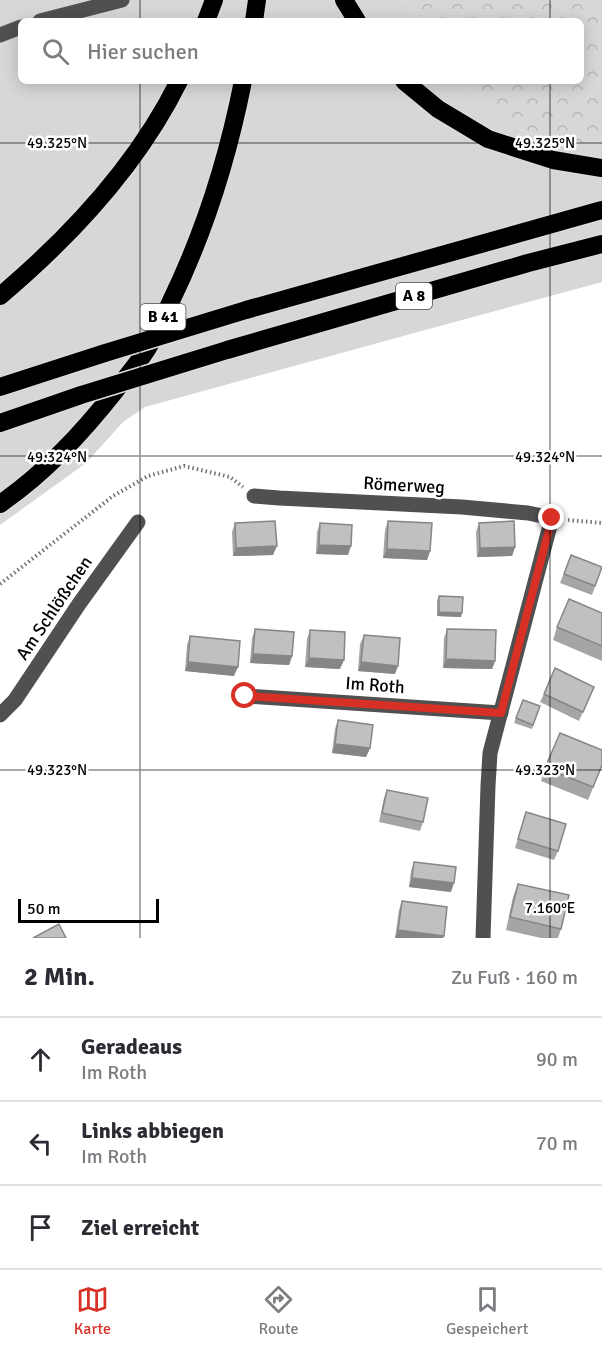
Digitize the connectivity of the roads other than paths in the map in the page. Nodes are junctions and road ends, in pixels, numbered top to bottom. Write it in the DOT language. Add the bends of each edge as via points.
graph roads {
  1 [pos="122,0"];
  2 [pos="214,0"];
  3 [pos="257,0"];
  4 [pos="345,0"];
  5 [pos="52,18"];
  6 [pos="207,18"];
  7 [pos="254,18"];
  8 [pos="355,18"];
  9 [pos="18,28"];
  10 [pos="0,35"];
  11 [pos="178,84"];
  12 [pos="242,84"];
  13 [pos="408,84"];
  14 [pos="602,168"];
  15 [pos="602,210"];
  16 [pos="602,244"];
  17 [pos="0,296"];
  18 [pos="45,372"];
  19 [pos="0,382"];
  20 [pos="0,387"];
  21 [pos="0,423"];
  22 [pos="254,496"];
  23 [pos="0,504"];
  24 [pos="138,522"];
  25 [pos="245,696"];
  26 [pos="501,713"];
  27 [pos="0,715"];
  28 [pos="483,938"];
  1 -- 5 [label="street"];
  2 -- 6 [label="highway"];
  3 -- 7 [label="highway"];
  4 -- 8 [label="highway"];
  9 -- 10 [label="street"];
  11 -- 17 [label="highway" via="135,154 88,211"];
  12 -- 23 [label="highway, B 41" via="197,245 150,345 63,452"];
  13 -- 14 [label="highway" via="438,109 488,139 553,160"];
  15 -- 18 [label="highway, A 8, bridge" via="246,310"];
  16 -- 21 [label="highway, A 8, bridge" via="226,350"];
  18 -- 19 [label="highway"];
  18 -- 20 [label="highway, A 8"];
  22 -- 26 [label="street, Römerweg" via="473,508 552,518"];
  24 -- 27 [label="street, Am Schlößchen" via="15,700"];
  25 -- 26 [label="street, Im Roth"];
  26 -- 28 [label="street" via="489,764"];
}
